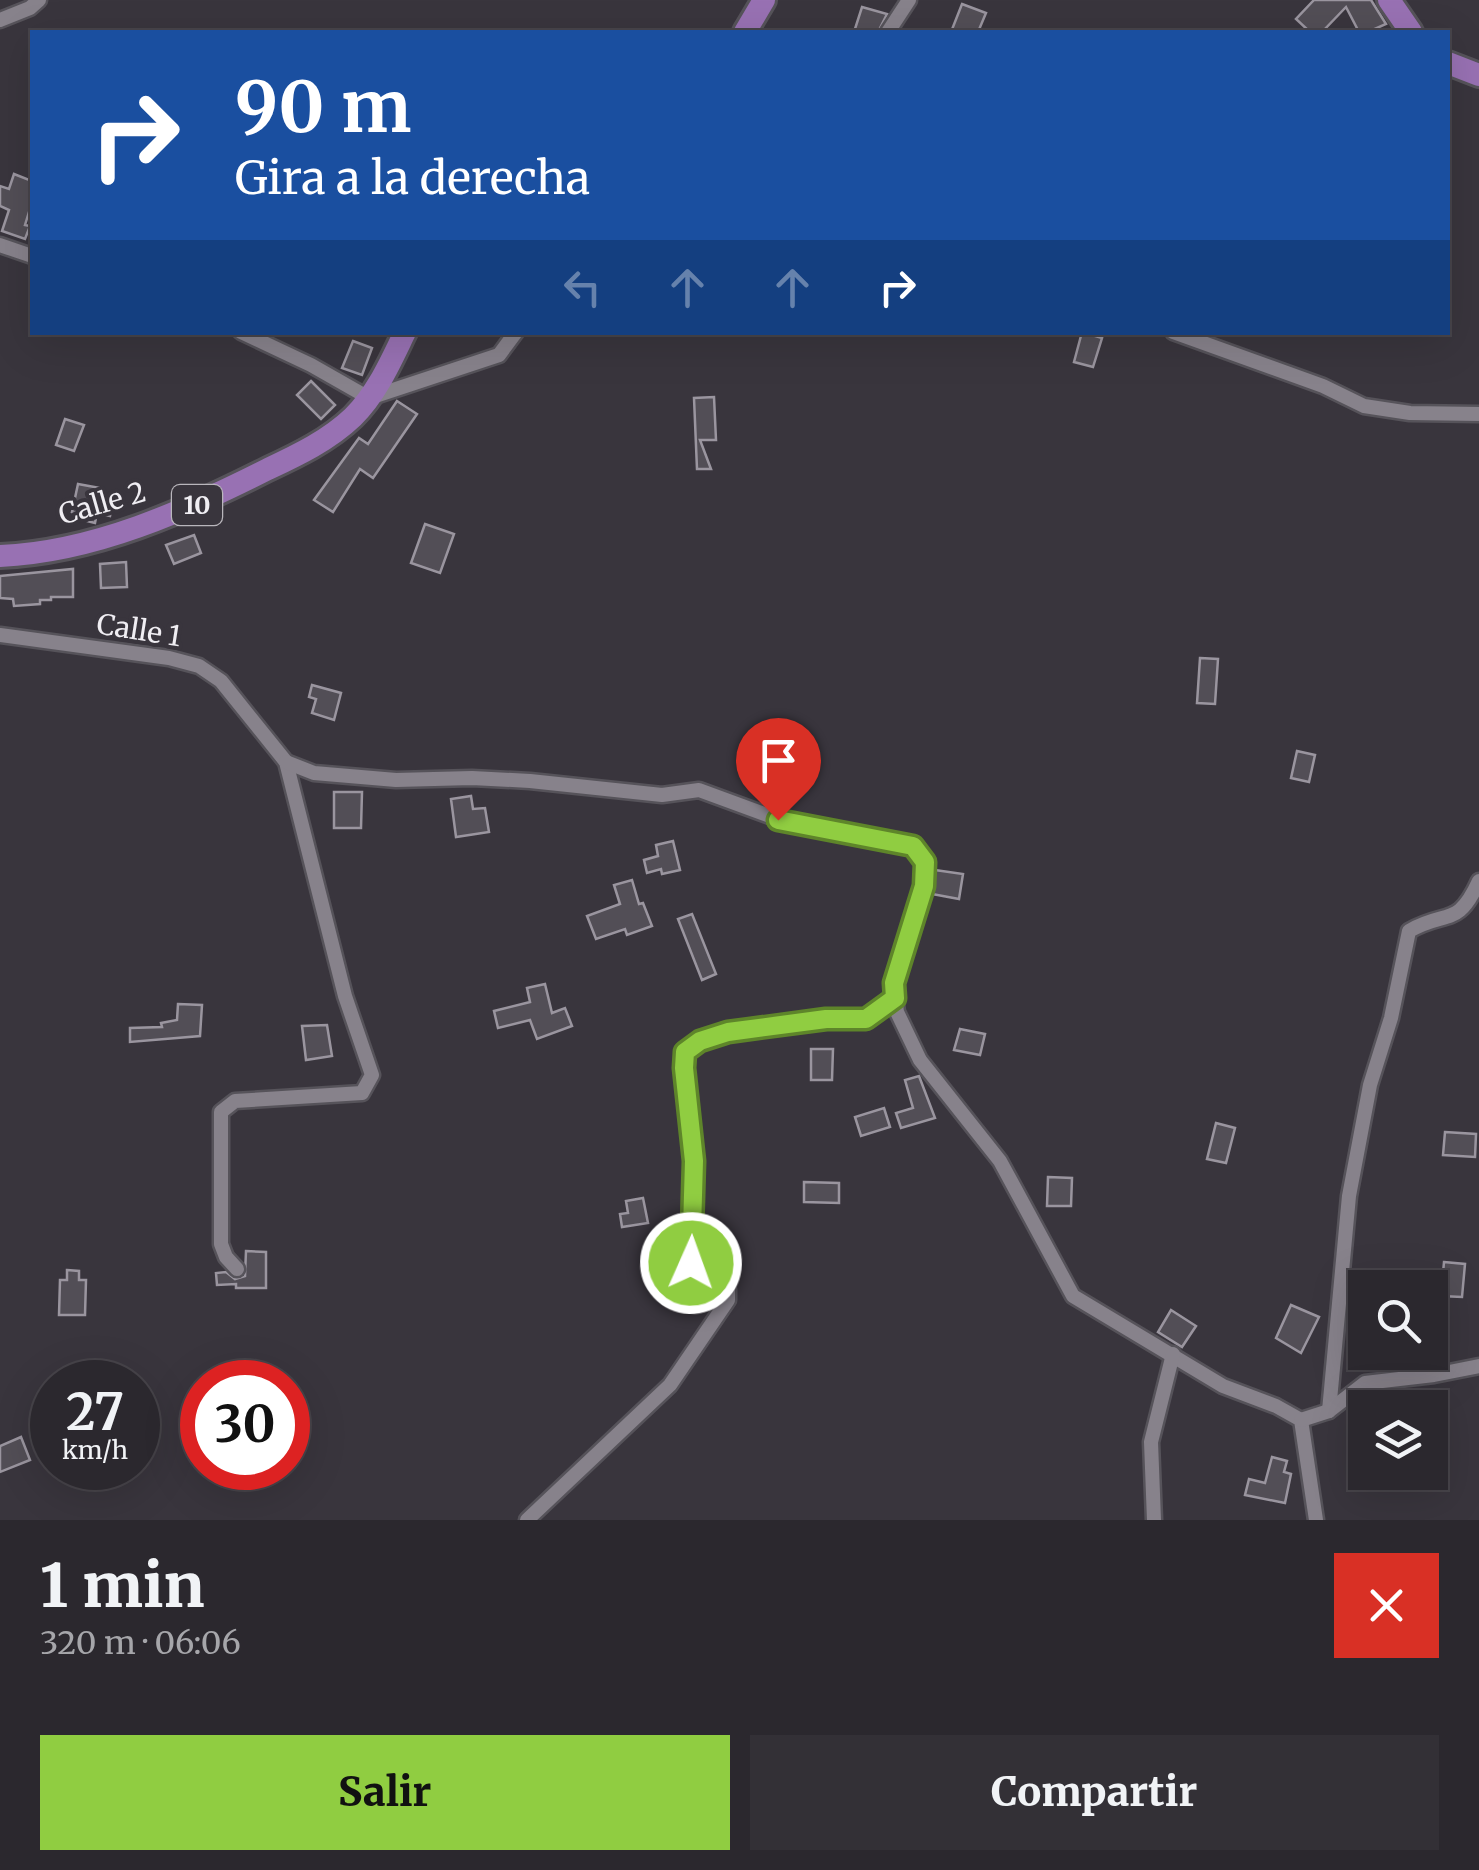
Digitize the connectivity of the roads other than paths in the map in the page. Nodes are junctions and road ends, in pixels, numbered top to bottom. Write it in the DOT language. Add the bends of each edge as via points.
graph roads {
  1 [pos="39,0"];
  2 [pos="764,0"];
  3 [pos="909,0"];
  4 [pos="1390,0"];
  5 [pos="0,20"];
  6 [pos="746,30"];
  7 [pos="889,30"];
  8 [pos="1410,30"];
  9 [pos="1450,65"];
  10 [pos="1479,75"];
  11 [pos="0,244"];
  12 [pos="30,255"];
  13 [pos="247,335"];
  14 [pos="404,335"];
  15 [pos="514,335"];
  16 [pos="1182,335"];
  17 [pos="369,398"];
  18 [pos="1479,414"];
  19 [pos="0,556"];
  20 [pos="0,635"];
  21 [pos="286,762"];
  22 [pos="1479,881"];
  23 [pos="895,998"];
  24 [pos="237,1269"];
  25 [pos="1173,1354"];
  26 [pos="1479,1366"];
  27 [pos="1329,1411"];
  28 [pos="1301,1420"];
  29 [pos="527,1520"];
  30 [pos="1154,1520"];
  31 [pos="1316,1520"];
  1 -- 5 [label="street"];
  2 -- 6 [label="main road"];
  3 -- 7 [label="street"];
  4 -- 8 [label="main road"];
  9 -- 10 [label="main road"];
  11 -- 12 [label="street"];
  13 -- 17 [label="street"];
  14 -- 17 [label="main road, 10"];
  15 -- 17 [label="street" via="499,356"];
  16 -- 18 [label="street" via="1364,406"];
  17 -- 19 [label="main road, Calle 2 / 10" via="307,450 211,500 112,535"];
  20 -- 21 [label="street, Calle 1" via="199,666 221,681"];
  21 -- 23 [label="street" via="314,773 396,780 530,781 662,796 699,790 778,820 913,846 925,862 924,886"];
  21 -- 24 [label="street" via="345,996 372,1075 362,1093 235,1100 221,1112 221,1244"];
  22 -- 27 [label="street" via="1467,906 1410,932 1402,954 1350,1196"];
  23 -- 25 [label="street" via="920,1060 1000,1161 1073,1296"];
  23 -- 29 [label="street" via="866,1019 728,1032 685,1052 694,1161 691,1263 698,1282 724,1286 728,1300 670,1385"];
  25 -- 28 [label="street" via="1223,1386"];
  25 -- 30 [label="street" via="1151,1442"];
  26 -- 27 [label="street" via="1365,1382"];
  27 -- 28 [label="street"];
  28 -- 31 [label="street"];
}
